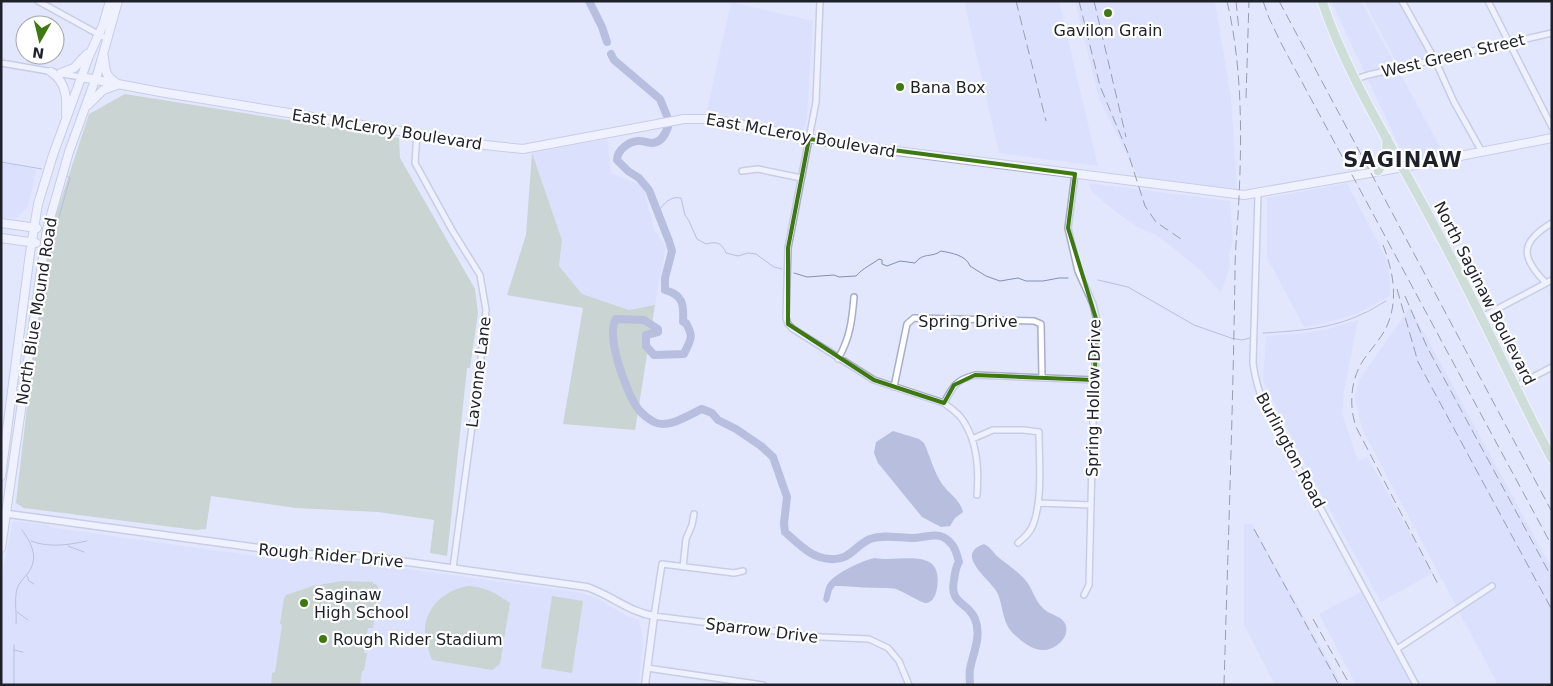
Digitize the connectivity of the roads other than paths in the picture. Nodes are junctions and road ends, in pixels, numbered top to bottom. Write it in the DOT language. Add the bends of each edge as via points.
graph roads {
  1 [pos="38,1"];
  2 [pos="110,1"];
  3 [pos="118,1"];
  4 [pos="820,1"];
  5 [pos="1322,1"];
  6 [pos="1402,1"];
  7 [pos="1488,1"];
  8 [pos="1552,33"];
  9 [pos="99,34"];
  10 [pos="107,39"];
  11 [pos="1510,42"];
  12 [pos="92,49"];
  13 [pos="104,50"];
  14 [pos="1435,60"];
  15 [pos="1,63"];
  16 [pos="51,72"];
  17 [pos="61,73"];
  18 [pos="81,77"];
  19 [pos="1356,79"];
  20 [pos="95,80"];
  21 [pos="121,85"];
  22 [pos="84,111"];
  23 [pos="64,126"];
  24 [pos="1552,127"];
  25 [pos="417,133"];
  26 [pos="1388,138"];
  27 [pos="1552,138"];
  28 [pos="809,139"];
  29 [pos="1482,152"];
  30 [pos="1404,167"];
  31 [pos="742,170"];
  32 [pos="1378,171"];
  33 [pos="1075,174"];
  34 [pos="801,178"];
  35 [pos="1258,194"];
  36 [pos="1,223"];
  37 [pos="1552,223"];
  38 [pos="34,228"];
  39 [pos="46,229"];
  40 [pos="1,238"];
  41 [pos="32,242"];
  42 [pos="44,244"];
  43 [pos="1552,280"];
  44 [pos="1546,283"];
  45 [pos="854,297"];
  46 [pos="1482,317"];
  47 [pos="838,358"];
  48 [pos="1552,367"];
  49 [pos="1042,377"];
  50 [pos="1094,380"];
  51 [pos="1516,386"];
  52 [pos="894,387"];
  53 [pos="944,403"];
  54 [pos="972,439"];
  55 [pos="1552,459"];
  56 [pos="1,476"];
  57 [pos="977,495"];
  58 [pos="1038,503"];
  59 [pos="1091,505"];
  60 [pos="4,514"];
  61 [pos="694,514"];
  62 [pos="1018,543"];
  63 [pos="1,548"];
  64 [pos="682,567"];
  65 [pos="453,568"];
  66 [pos="743,570"];
  67 [pos="1492,586"];
  68 [pos="1084,596"];
  69 [pos="654,616"];
  70 [pos="1397,649"];
  71 [pos="647,668"];
  72 [pos="645,685"];
  73 [pos="763,685"];
  74 [pos="909,685"];
  75 [pos="1416,685"];
  1 -- 9 [label="street"];
  2 -- 9 [label="main road"];
  3 -- 10 [label="main road, North Blue Mound Road"];
  4 -- 28 [label="street" via="818,86"];
  5 -- 19 [label="main road, North Saginaw Boulevard"];
  6 -- 14 [label="street"];
  7 -- 11 [label="street"];
  8 -- 11 [label="street, West Green Street"];
  9 -- 10 [label="street"];
  9 -- 12 [label="main road"];
  10 -- 13 [label="main road, North Blue Mound Road"];
  11 -- 14 [label="street, West Green Street"];
  11 -- 24 [label="street"];
  12 -- 17 [label="main road" via="74,68"];
  12 -- 18 [label="main road, North Blue Mound Road"];
  13 -- 20 [label="main road, North Blue Mound Road"];
  13 -- 21 [label="main road" via="107,76"];
  14 -- 19 [label="street, West Green Street"];
  14 -- 29 [label="street"];
  15 -- 16 [label="street"];
  16 -- 17 [label="street"];
  16 -- 23 [label="main road" via="61,80 65,90"];
  17 -- 18 [label="street"];
  18 -- 20 [label="main road, East McLeroy Boulevard"];
  18 -- 23 [label="main road, North Blue Mound Road"];
  19 -- 26 [label="main road, North Saginaw Boulevard"];
  20 -- 21 [label="main road, East McLeroy Boulevard"];
  20 -- 22 [label="main road, North Blue Mound Road"];
  21 -- 22 [label="main road" via="103,90"];
  21 -- 25 [label="main road, East McLeroy Boulevard"];
  22 -- 39 [label="main road, North Blue Mound Road"];
  23 -- 38 [label="main road, North Blue Mound Road"];
  25 -- 28 [label="main road, East McLeroy Boulevard" via="523,148 702,118"];
  25 -- 65 [label="street, Lavonne Lane" via="415,163 480,275 486,310"];
  26 -- 30 [label="main road, North Saginaw Boulevard"];
  26 -- 32 [label="main road" via="1386,158"];
  27 -- 29 [label="main road, East McLeroy Boulevard"];
  28 -- 33 [label="main road, East McLeroy Boulevard"];
  28 -- 34 [label="street"];
  29 -- 30 [label="main road, East McLeroy Boulevard"];
  30 -- 32 [label="main road, East McLeroy Boulevard"];
  30 -- 46 [label="main road, North Saginaw Boulevard"];
  31 -- 34 [label="street" via="758,169"];
  32 -- 35 [label="main road, East McLeroy Boulevard"];
  33 -- 35 [label="main road, East McLeroy Boulevard" via="1234,194"];
  33 -- 50 [label="street, Spring Hollow Drive" via="1068,228 1078,271 1093,304 1098,325"];
  34 -- 47 [label="street" via="788,248 786,318 792,329"];
  35 -- 70 [label="street, Burlington Road" via="1255,381 1286,446"];
  36 -- 38 [label="main road"];
  37 -- 44 [label="street" via="1533,235 1526,254 1535,273"];
  38 -- 39 [label="main road"];
  38 -- 41 [label="main road, North Blue Mound Road"];
  39 -- 42 [label="main road, North Blue Mound Road"];
  40 -- 41 [label="main road"];
  41 -- 42 [label="main road"];
  41 -- 56 [label="main road, North Blue Mound Road"];
  42 -- 60 [label="main road, North Blue Mound Road"];
  43 -- 44 [label="street"];
  44 -- 46 [label="street"];
  45 -- 47 [label="street" via="852,324"];
  46 -- 51 [label="main road, North Saginaw Boulevard"];
  47 -- 52 [label="street" via="874,380"];
  48 -- 51 [label="street"];
  49 -- 50 [label="street"];
  49 -- 52 [label="street, Spring Drive" via="1041,324 1034,321 914,318 907,324"];
  49 -- 53 [label="street" via="975,375 954,385"];
  50 -- 59 [label="street, Spring Hollow Drive"];
  51 -- 55 [label="main road, North Saginaw Boulevard"];
  52 -- 53 [label="street"];
  53 -- 54 [label="street" via="962,419"];
  54 -- 57 [label="street"];
  54 -- 58 [label="street" via="993,430 1039,432"];
  58 -- 59 [label="street"];
  58 -- 62 [label="street" via="1032,526"];
  59 -- 68 [label="street, Spring Hollow Drive" via="1089,586"];
  60 -- 63 [label="main road, North Blue Mound Road"];
  60 -- 65 [label="street, Rough Rider Drive" via="303,554 364,556"];
  61 -- 64 [label="street"];
  64 -- 66 [label="street" via="734,573"];
  64 -- 69 [label="street" via="662,564"];
  65 -- 69 [label="street, Rough Rider Drive" via="587,587"];
  67 -- 70 [label="street"];
  69 -- 71 [label="street"];
  69 -- 74 [label="street, Sparrow Drive" via="812,636 869,639 888,648 899,661"];
  70 -- 75 [label="street, Burlington Road"];
  71 -- 72 [label="street"];
  71 -- 73 [label="street"];
}
